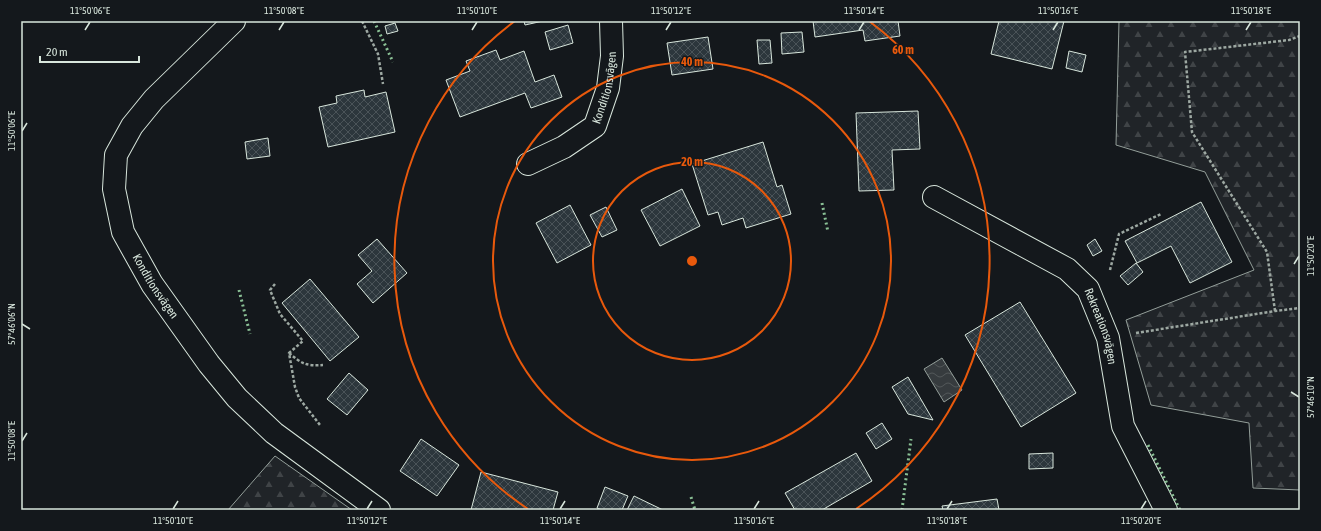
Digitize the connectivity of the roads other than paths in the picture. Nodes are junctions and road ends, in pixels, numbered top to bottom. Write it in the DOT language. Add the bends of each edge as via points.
graph roads {
  1 [pos="234,21"];
  2 [pos="611,21"];
  3 [pos="528,164"];
  4 [pos="934,197"];
  5 [pos="379,510"];
  6 [pos="1166,510"];
  1 -- 5 [label="street, Konditionsvägen" via="154,99 132,126 119,149 116,155 114,189 124,232 152,284 209,364 237,398 274,433"];
  2 -- 3 [label="street, Konditionsvägen" via="612,56 608,88 595,126 564,147"];
  4 -- 6 [label="street, Rekreationsvägen" via="1067,269 1088,289 1108,338 1123,426"];
}
